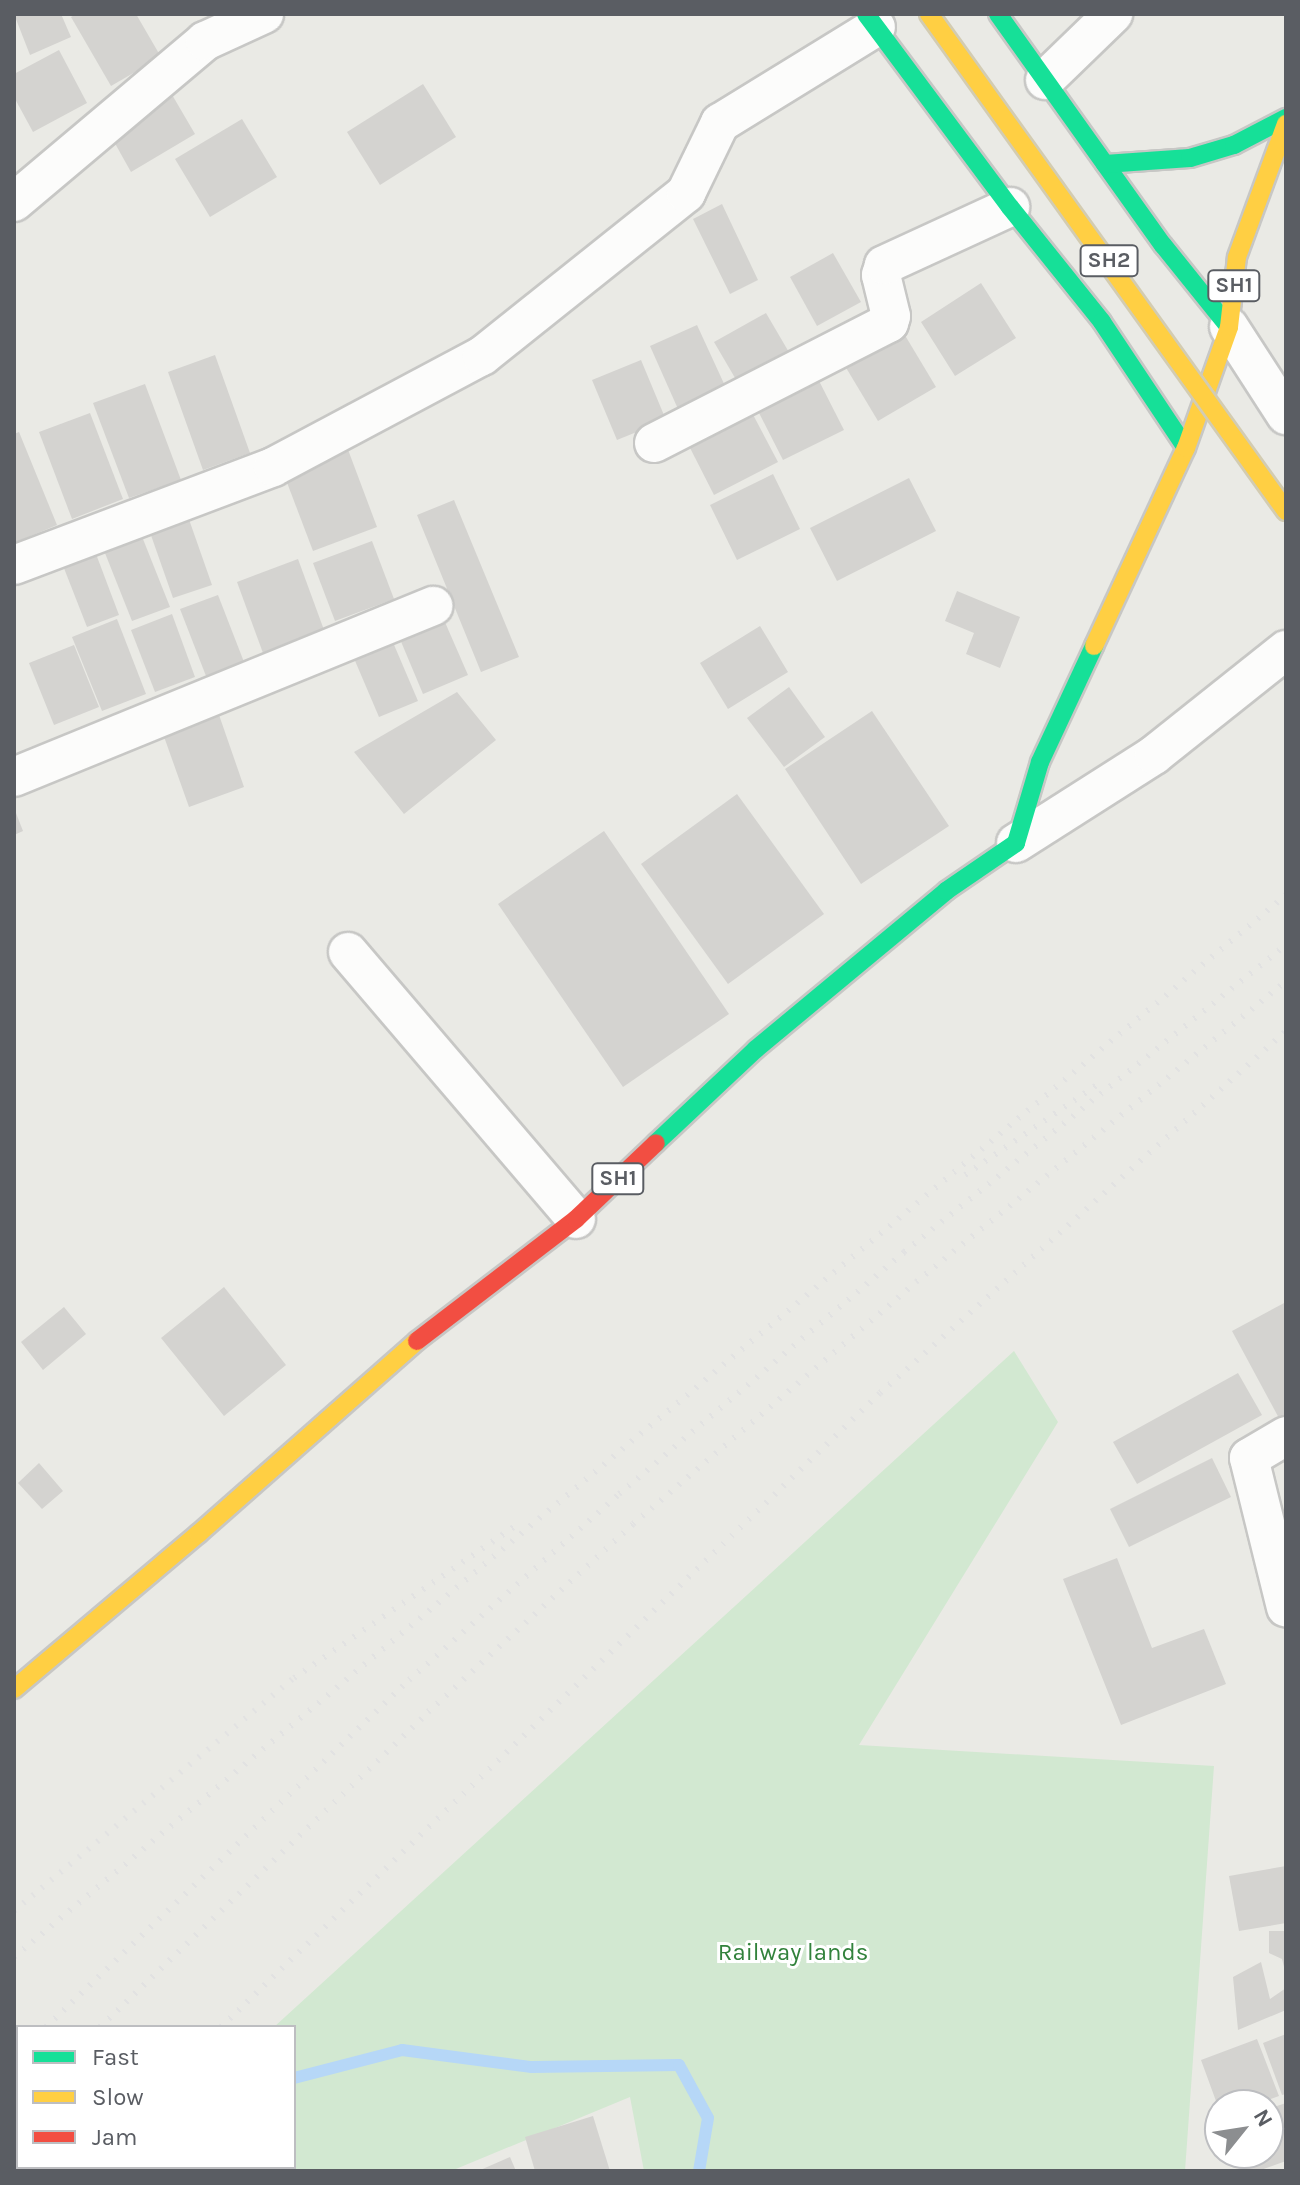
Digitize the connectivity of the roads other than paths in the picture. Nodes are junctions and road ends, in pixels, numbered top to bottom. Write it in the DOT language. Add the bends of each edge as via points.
graph roads {
  1 [pos="264,14"];
  2 [pos="929,14"];
  3 [pos="998,14"];
  4 [pos="1113,14"];
  5 [pos="871,21"];
  6 [pos="1045,80"];
  7 [pos="1286,118"];
  8 [pos="1286,124"];
  9 [pos="1105,164"];
  10 [pos="14,202"];
  11 [pos="1010,207"];
  12 [pos="1229,327"];
  13 [pos="1286,415"];
  14 [pos="654,443"];
  15 [pos="1186,448"];
  16 [pos="1286,511"];
  17 [pos="14,565"];
  18 [pos="433,606"];
  19 [pos="1286,650"];
  20 [pos="14,777"];
  21 [pos="1016,843"];
  22 [pos="348,952"];
  23 [pos="576,1219"];
  24 [pos="1286,1436"];
  25 [pos="1286,1608"];
  26 [pos="14,1689"];
  1 -- 10 [label="street" via="205,41"];
  2 -- 16 [label="main road, SH2, bridge"];
  3 -- 6 [label="main road"];
  4 -- 6 [label="street"];
  5 -- 11 [label="main road"];
  5 -- 17 [label="street" via="720,123 686,193 482,356 273,467"];
  6 -- 9 [label="main road"];
  7 -- 9 [label="main road" via="1234,145 1190,158"];
  8 -- 12 [label="main road, SH1" via="1237,257"];
  9 -- 12 [label="main road"];
  11 -- 14 [label="street" via="884,265 889,323"];
  11 -- 15 [label="main road" via="1102,322"];
  12 -- 13 [label="street"];
  12 -- 15 [label="main road, SH1"];
  15 -- 21 [label="main road, SH1" via="1040,762"];
  18 -- 20 [label="street"];
  19 -- 21 [label="street" via="1154,755"];
  21 -- 23 [label="main road, SH1" via="946,891 756,1049"];
  22 -- 23 [label="street"];
  23 -- 26 [label="main road, SH1" via="412,1345"];
  24 -- 25 [label="street" via="1249,1458"];
}
